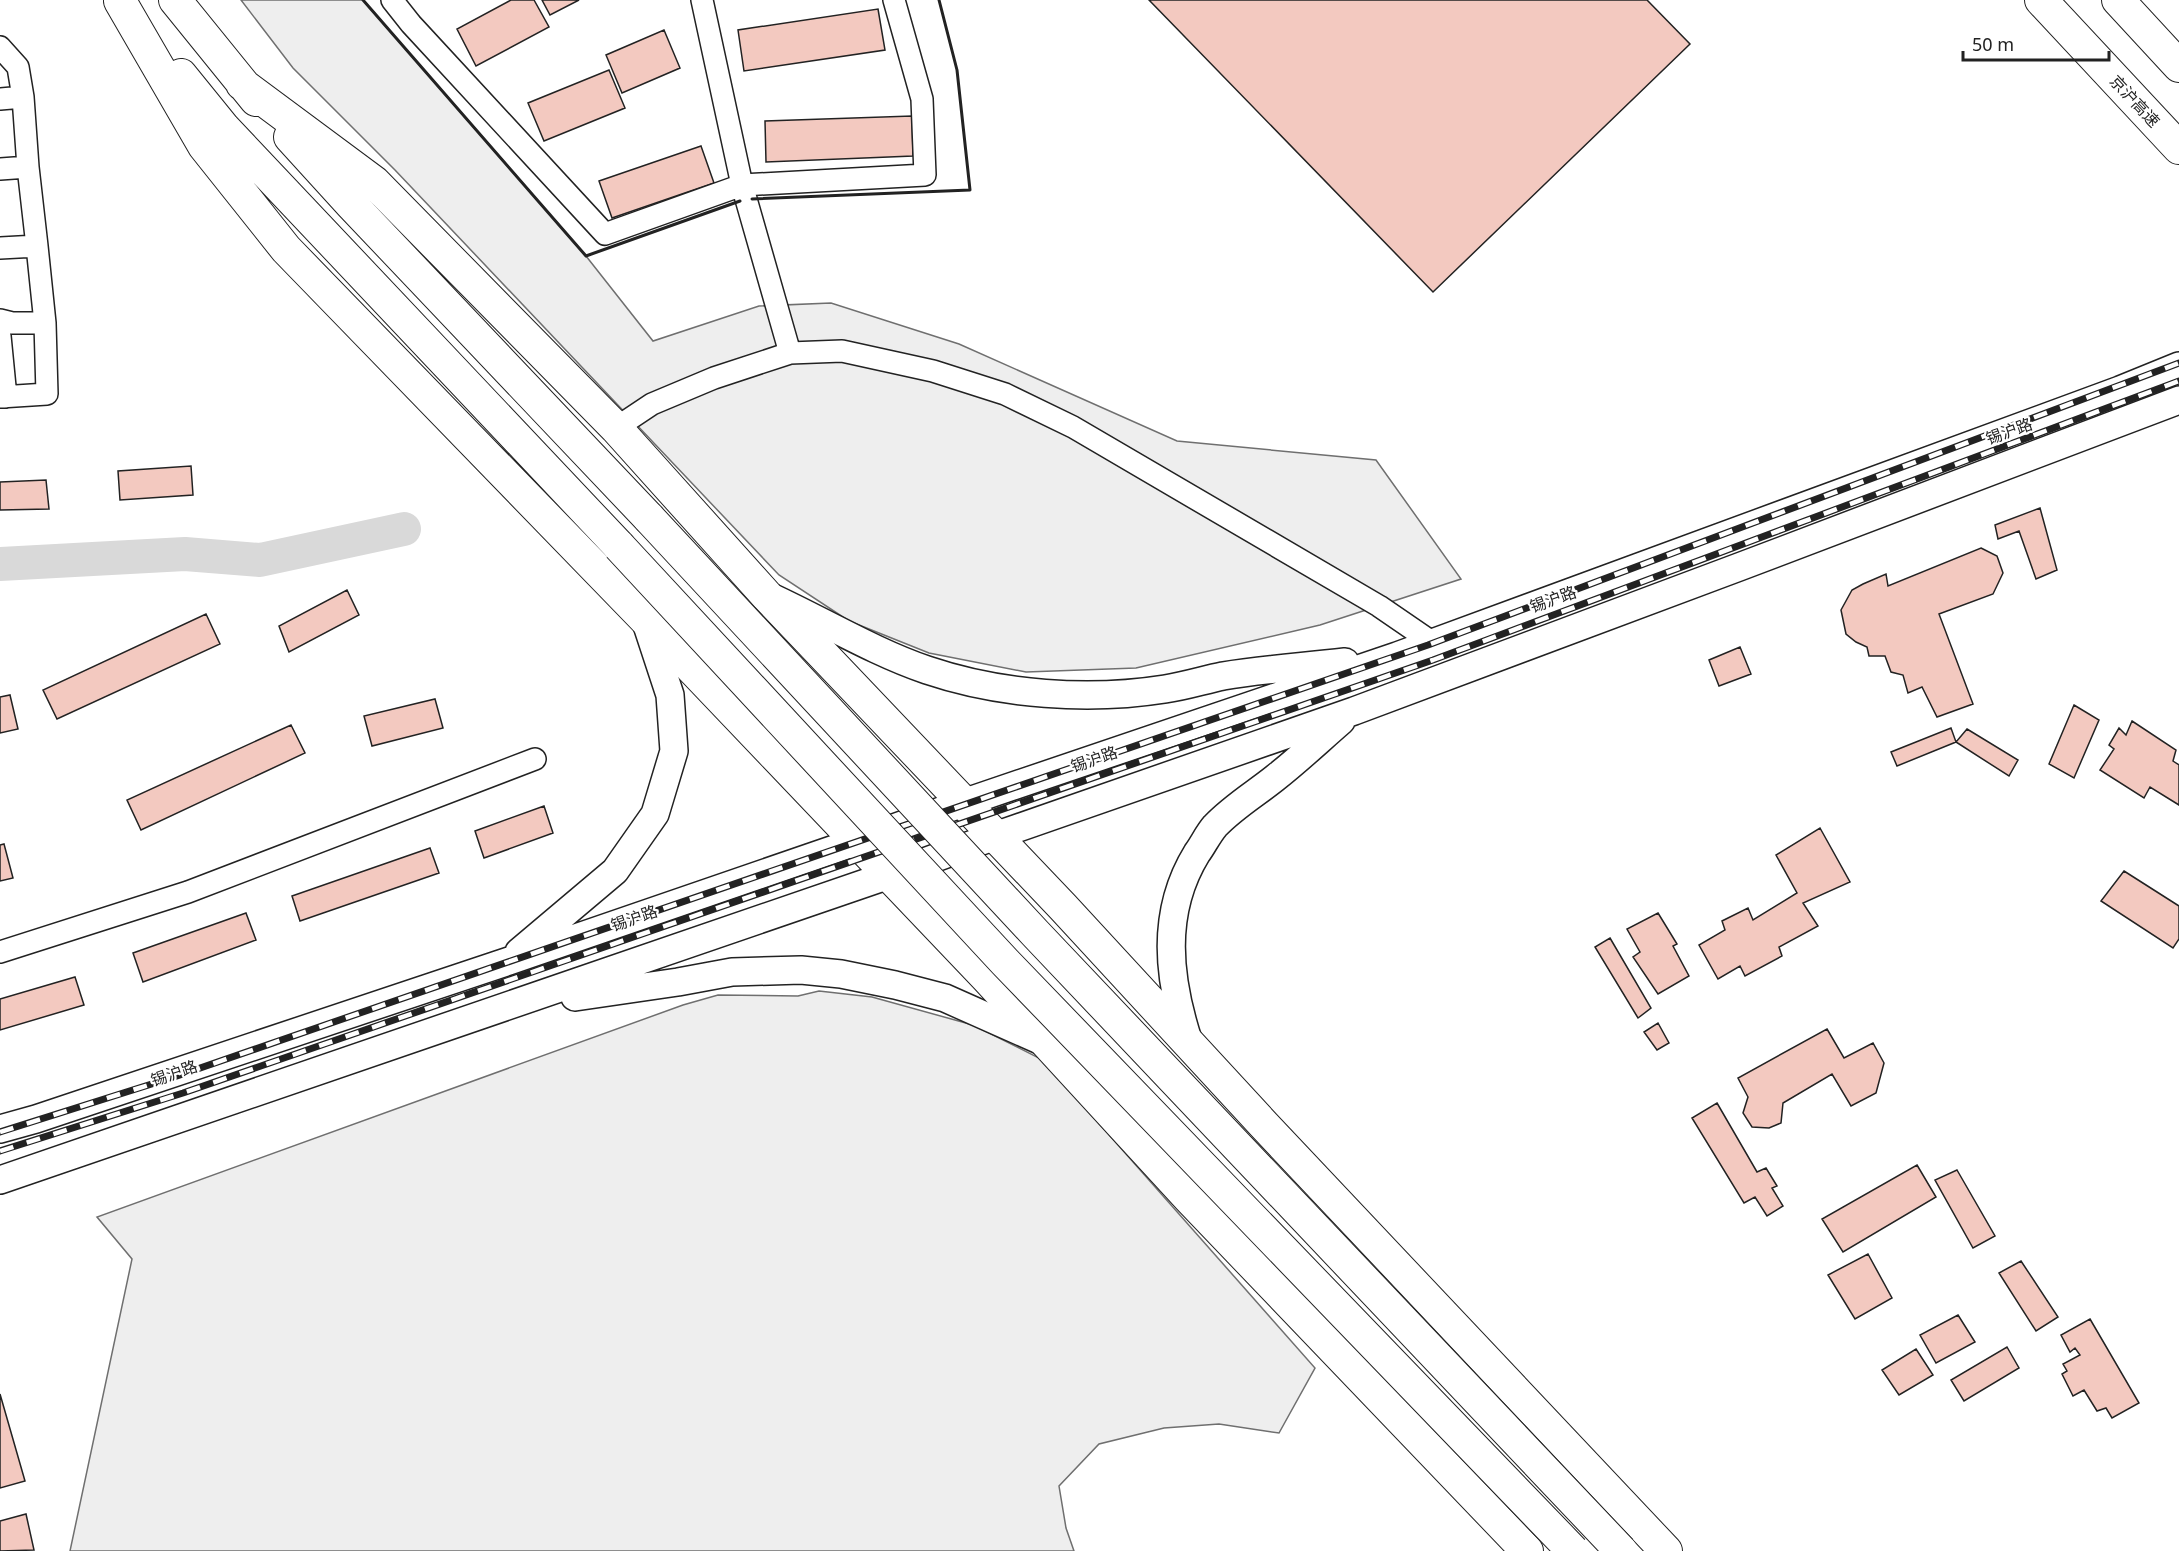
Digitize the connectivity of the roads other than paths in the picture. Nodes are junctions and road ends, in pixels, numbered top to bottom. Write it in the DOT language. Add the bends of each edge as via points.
graph roads {
  1 [pos="176,0"];
  2 [pos="392,0"];
  3 [pos="702,0"];
  4 [pos="894,0"];
  5 [pos="2041,0"];
  6 [pos="2118,0"];
  7 [pos="120,1"];
  8 [pos="2,44"];
  9 [pos="2179,66"];
  10 [pos="242,84"];
  11 [pos="23,97"];
  12 [pos="0,99"];
  13 [pos="2179,148"];
  14 [pos="28,167"];
  15 [pos="0,169"];
  16 [pos="742,185"];
  17 [pos="37,246"];
  18 [pos="0,248"];
  19 [pos="0,320"];
  20 [pos="45,323"];
  21 [pos="0,336"];
  22 [pos="790,353"];
  23 [pos="2179,366"];
  24 [pos="3,397"];
  25 [pos="2179,400"];
  26 [pos="616,428"];
  27 [pos="767,596"];
  28 [pos="644,618"];
  29 [pos="1433,643"];
  30 [pos="1396,656"];
  31 [pos="1354,711"];
  32 [pos="535,759"];
  33 [pos="963,803"];
  34 [pos="995,836"];
  35 [pos="855,842"];
  36 [pos="890,876"];
  37 [pos="0,952"];
  38 [pos="508,961"];
  39 [pos="514,1005"];
  40 [pos="1047,1043"];
  41 [pos="1189,1044"];
  42 [pos="0,1129"];
  43 [pos="0,1180"];
  44 [pos="1527,1551"];
  45 [pos="1573,1551"];
  46 [pos="1621,1551"];
  47 [pos="1666,1551"];
  1 -- 10 [label="highway"];
  2 -- 16 [label="street" via="605,234"];
  3 -- 16 [label="street"];
  4 -- 16 [label="street" via="922,99 925,175"];
  5 -- 13 [label="highway, 京沪高速"];
  6 -- 9 [label="highway"];
  7 -- 28 [label="highway" via="204,146 286,249"];
  7 -- 45 [label="highway, bridge" via="224,128 1005,962"];
  8 -- 11 [label="street" via="18,66"];
  10 -- 26 [label="highway" via="374,182"];
  10 -- 46 [label="highway, bridge" via="1035,933"];
  11 -- 12 [label="street"];
  11 -- 14 [label="street"];
  14 -- 15 [label="street"];
  14 -- 17 [label="street"];
  16 -- 22 [label="street"];
  17 -- 18 [label="street"];
  17 -- 20 [label="street"];
  19 -- 20 [label="street"];
  20 -- 24 [label="street" via="47,394"];
  21 -- 24 [label="street"];
  22 -- 26 [label="street" via="652,404"];
  22 -- 29 [label="street" via="842,351 933,371 1005,394 1073,427 1379,606"];
  23 -- 29 [label="main road, 锡沪路"];
  25 -- 31 [label="main road, 锡沪路"];
  26 -- 27 [label="highway"];
  27 -- 30 [label="main road" via="928,670 987,685 1043,693 1102,695 1164,689 1224,676"];
  27 -- 33 [label="highway"];
  28 -- 35 [label="highway"];
  28 -- 38 [label="main road" via="670,694 674,751 655,814 615,871"];
  29 -- 30 [label="main road, 锡沪路"];
  30 -- 33 [label="main road, 锡沪路"];
  31 -- 34 [label="main road, 锡沪路"];
  31 -- 41 [label="main road" via="1234,808 1213,828 1190,865 1176,903 1171,938 1172,974"];
  32 -- 37 [label="street" via="188,891"];
  33 -- 34 [label="highway"];
  33 -- 35 [label="main road, 锡沪路"];
  34 -- 36 [label="main road, 锡沪路"];
  34 -- 41 [label="highway"];
  35 -- 36 [label="highway"];
  35 -- 38 [label="main road, 锡沪路"];
  36 -- 39 [label="main road, 锡沪路"];
  36 -- 40 [label="highway"];
  38 -- 42 [label="main road, 锡沪路"];
  39 -- 40 [label="main road" via="732,972 801,970 841,974 945,998"];
  39 -- 43 [label="main road"];
  40 -- 44 [label="highway" via="1189,1198"];
  41 -- 47 [label="highway"];
}
